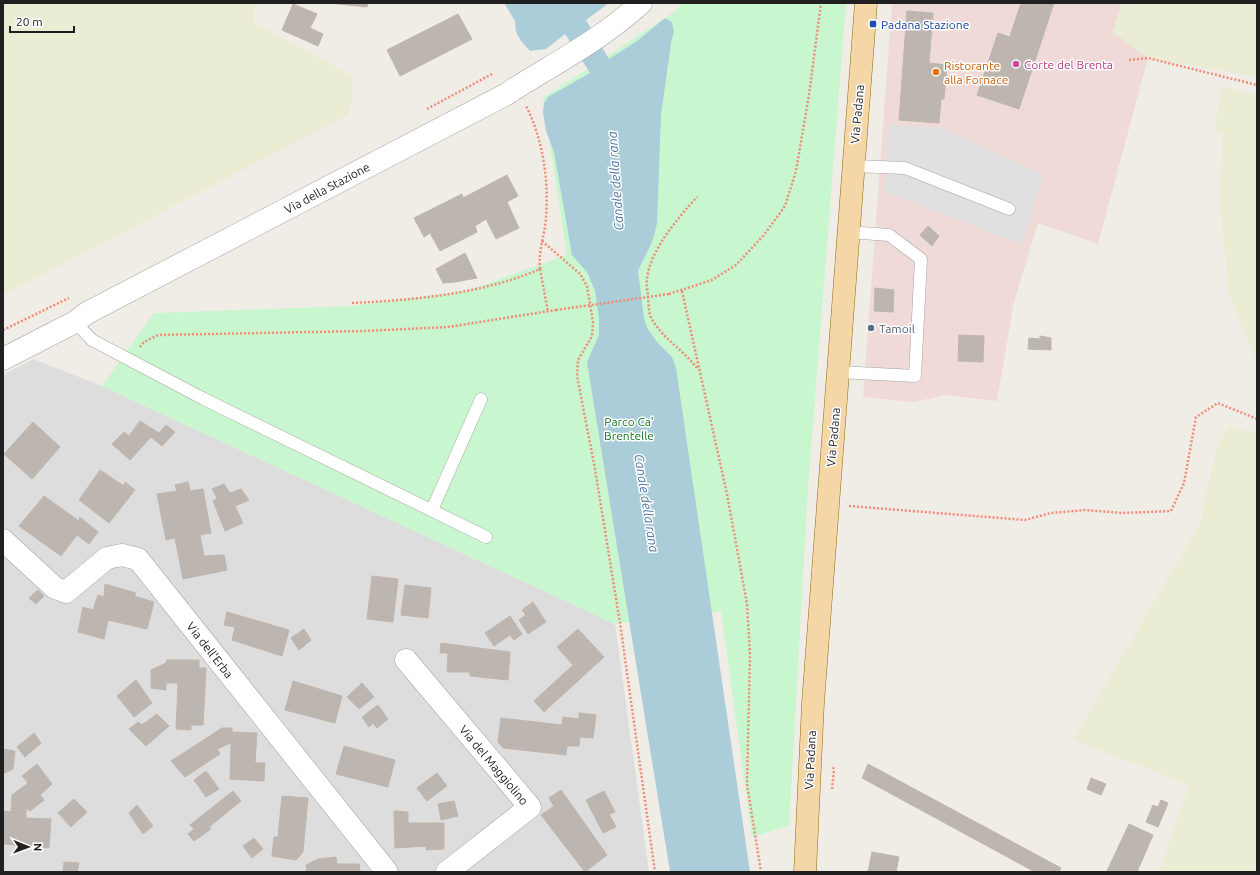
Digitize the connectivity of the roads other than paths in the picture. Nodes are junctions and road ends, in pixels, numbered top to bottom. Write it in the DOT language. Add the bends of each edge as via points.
graph roads {
  1 [pos="641,3"];
  2 [pos="866,3"];
  3 [pos="852,166"];
  4 [pos="1009,209"];
  5 [pos="848,232"];
  6 [pos="75,322"];
  7 [pos="3,359"];
  8 [pos="839,372"];
  9 [pos="481,399"];
  10 [pos="432,510"];
  11 [pos="486,537"];
  12 [pos="3,540"];
  13 [pos="406,660"];
  14 [pos="386,872"];
  15 [pos="447,872"];
  16 [pos="805,872"];
  1 -- 6 [label="street, Via della Stazione" via="624,19 570,57 510,92"];
  2 -- 3 [label="main road, Via Padana"];
  3 -- 4 [label="lane" via="905,168"];
  3 -- 5 [label="main road, Via Padana"];
  5 -- 8 [label="main road, Via Padana"];
  5 -- 8 [label="lane" via="889,235 921,259 915,376"];
  6 -- 7 [label="street, Via della Stazione"];
  6 -- 10 [label="lane" via="92,340 204,399"];
  8 -- 16 [label="main road, Via Padana" via="813,703"];
  9 -- 10 [label="lane"];
  10 -- 11 [label="lane"];
  12 -- 14 [label="street, Via dell'Erba" via="55,588 66,592 107,558 122,554 138,559"];
  13 -- 15 [label="street, Via del Maggiolino" via="530,807"];
}
